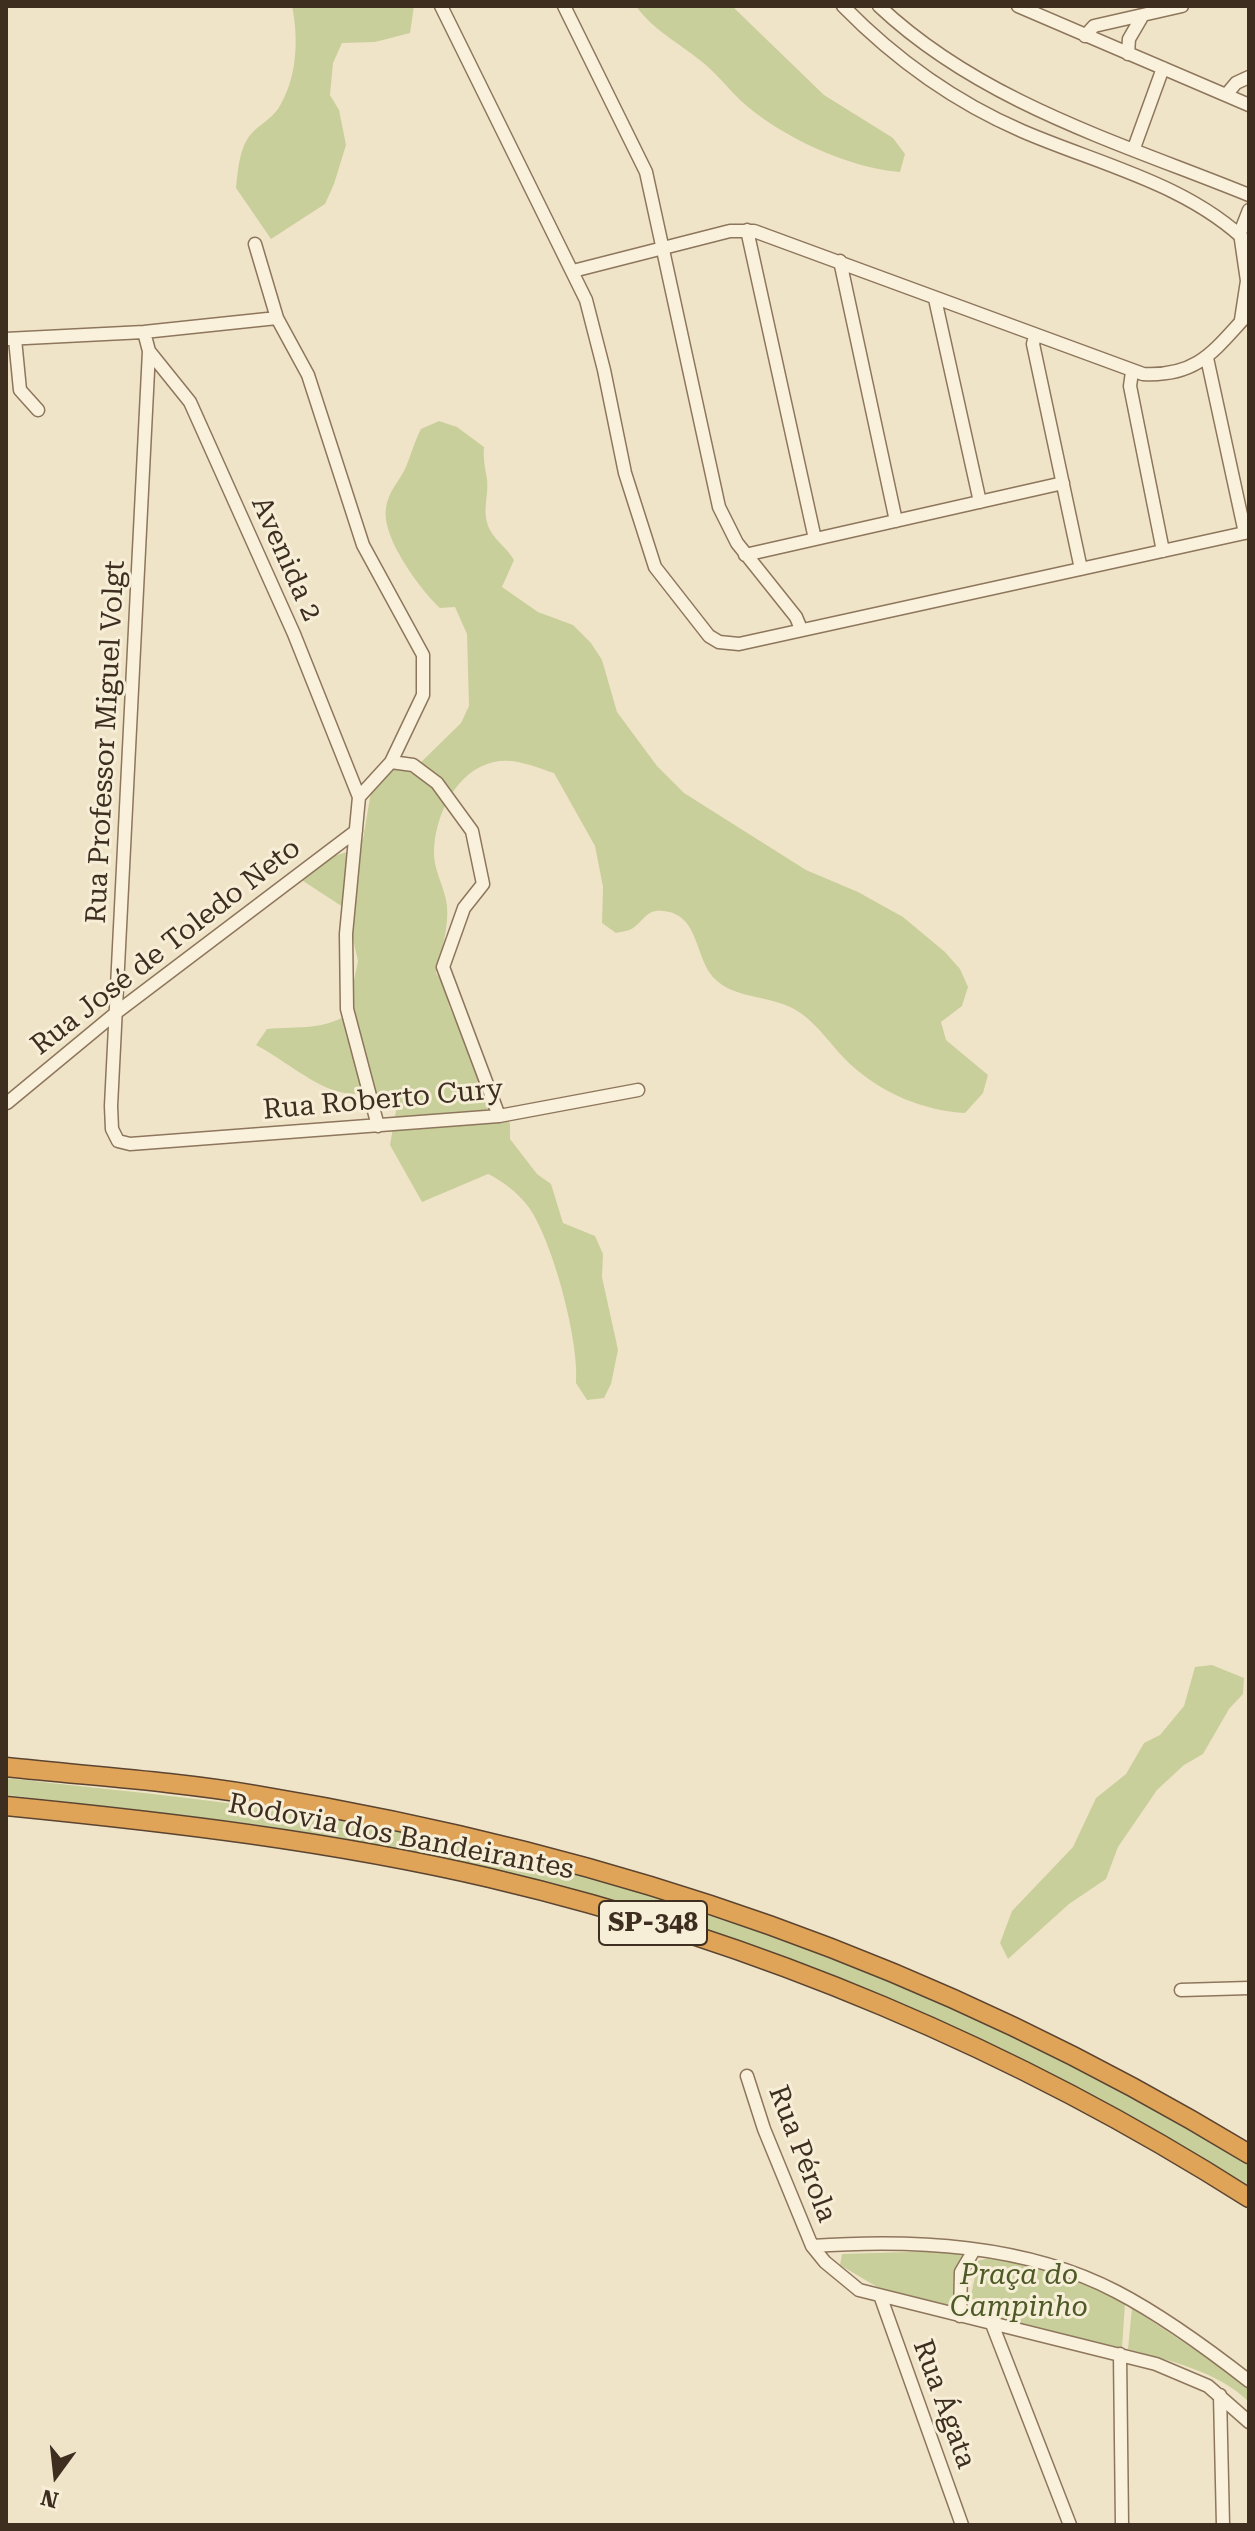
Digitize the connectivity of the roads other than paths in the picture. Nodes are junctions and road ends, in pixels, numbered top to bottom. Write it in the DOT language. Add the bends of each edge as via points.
graph roads {
  1 [pos="441,6"];
  2 [pos="564,6"];
  3 [pos="843,6"];
  4 [pos="879,6"];
  5 [pos="1018,6"];
  6 [pos="1182,6"];
  7 [pos="1143,15"];
  8 [pos="1085,36"];
  9 [pos="1128,54"];
  10 [pos="1163,68"];
  11 [pos="1249,77"];
  12 [pos="1226,95"];
  13 [pos="1249,105"];
  14 [pos="1134,148"];
  15 [pos="1249,195"];
  16 [pos="1249,210"];
  17 [pos="747,230"];
  18 [pos="1240,233"];
  19 [pos="255,244"];
  20 [pos="1249,244"];
  21 [pos="664,248"];
  22 [pos="840,261"];
  23 [pos="573,271"];
  24 [pos="935,299"];
  25 [pos="1245,316"];
  26 [pos="277,318"];
  27 [pos="144,332"];
  28 [pos="1035,336"];
  29 [pos="10,339"];
  30 [pos="149,351"];
  31 [pos="1207,358"];
  32 [pos="1132,372"];
  33 [pos="38,410"];
  34 [pos="1063,483"];
  35 [pos="980,502"];
  36 [pos="896,521"];
  37 [pos="1247,532"];
  38 [pos="815,539"];
  39 [pos="1163,551"];
  40 [pos="745,555"];
  41 [pos="1081,569"];
  42 [pos="801,629"];
  43 [pos="391,762"];
  44 [pos="359,797"];
  45 [pos="356,831"];
  46 [pos="117,1012"];
  47 [pos="638,1090"];
  48 [pos="7,1103"];
  49 [pos="499,1116"];
  50 [pos="378,1126"];
  51 [pos="130,1144"];
  52 [pos="6,1767"];
  53 [pos="6,1806"];
  54 [pos="1249,1988"];
  55 [pos="1181,1990"];
  56 [pos="747,2076"];
  57 [pos="1249,2154"];
  58 [pos="1249,2198"];
  59 [pos="812,2246"];
  60 [pos="974,2250"];
  61 [pos="881,2298"];
  62 [pos="960,2316"];
  63 [pos="992,2324"];
  64 [pos="1120,2354"];
  65 [pos="1249,2381"];
  66 [pos="1220,2395"];
  67 [pos="1249,2422"];
  68 [pos="962,2525"];
  69 [pos="1070,2525"];
  70 [pos="1122,2525"];
  71 [pos="1223,2525"];
  1 -- 23 [label="street"];
  2 -- 21 [label="street" via="646,172"];
  3 -- 18 [label="street" via="895,53 966,102 1181,195"];
  4 -- 14 [label="street" via="931,50 988,86"];
  5 -- 8 [label="street"];
  6 -- 7 [label="street"];
  7 -- 8 [label="street" via="1094,26"];
  7 -- 9 [label="street" via="1131,33"];
  8 -- 9 [label="street"];
  9 -- 10 [label="street"];
  10 -- 12 [label="street"];
  10 -- 14 [label="street"];
  11 -- 12 [label="street"];
  12 -- 13 [label="street"];
  14 -- 15 [label="street"];
  16 -- 18 [label="street"];
  17 -- 21 [label="street"];
  17 -- 22 [label="street"];
  17 -- 38 [label="street"];
  18 -- 20 [label="street"];
  18 -- 25 [label="street" via="1247,281"];
  19 -- 26 [label="street"];
  21 -- 23 [label="street"];
  21 -- 40 [label="street" via="715,495"];
  22 -- 24 [label="street"];
  22 -- 36 [label="street"];
  23 -- 42 [label="street" via="586,300 625,473 655,567 719,642 739,644"];
  24 -- 28 [label="street"];
  24 -- 35 [label="street"];
  25 -- 31 [label="street"];
  26 -- 27 [label="street"];
  26 -- 43 [label="street" via="308,375 363,545 423,655 423,695"];
  27 -- 29 [label="street"];
  27 -- 30 [label="street, Rua Professor Miguel Volgt"];
  28 -- 32 [label="street"];
  28 -- 34 [label="street"];
  29 -- 33 [label="street" via="20,390"];
  30 -- 44 [label="street, Avenida 2" via="190,402 294,634"];
  30 -- 46 [label="street, Rua Professor Miguel Volgt"];
  31 -- 32 [label="street" via="1166,374"];
  31 -- 37 [label="street"];
  32 -- 39 [label="street" via="1130,386"];
  34 -- 35 [label="street"];
  34 -- 41 [label="street"];
  35 -- 36 [label="street"];
  36 -- 38 [label="street"];
  37 -- 39 [label="street"];
  38 -- 40 [label="street"];
  39 -- 41 [label="street"];
  40 -- 42 [label="street"];
  41 -- 42 [label="street"];
  43 -- 44 [label="street"];
  43 -- 49 [label="street" via="413,765 437,783 472,831 483,884 464,908 443,967"];
  44 -- 45 [label="street"];
  45 -- 46 [label="street, Rua José de Toledo Neto"];
  45 -- 50 [label="street" via="346,934 347,1009"];
  46 -- 48 [label="street, Rua José de Toledo Neto"];
  46 -- 51 [label="street, Rua Professor Miguel Volgt" via="112,1129 118,1141"];
  47 -- 49 [label="street, Rua Roberto Cury"];
  49 -- 50 [label="street, Rua Roberto Cury"];
  50 -- 51 [label="street, Rua Roberto Cury"];
  52 -- 57 [label="highway, Rodovia dos Bandeirantes / SP-348" via="251,1794 367,1814 506,1844 662,1887 797,1933 988,2013 1118,2078"];
  53 -- 58 [label="highway, Rodovia dos Bandeirantes / SP-348" via="350,1850 488,1878 646,1920 822,1982 958,2040 1095,2107"];
  54 -- 55 [label="street"];
  56 -- 59 [label="street, Rua Pérola"];
  59 -- 60 [label="street" via="862,2243"];
  59 -- 61 [label="street, Rua Pérola" via="840,2277"];
  60 -- 62 [label="street" via="961,2272"];
  60 -- 65 [label="street" via="1023,2258 1117,2292"];
  61 -- 62 [label="street, Rua Pérola"];
  61 -- 68 [label="street, Rua Ágata"];
  62 -- 63 [label="street, Rua Pérola"];
  63 -- 64 [label="street, Rua Pérola"];
  63 -- 69 [label="street"];
  64 -- 66 [label="street, Rua Pérola" via="1189,2375"];
  64 -- 70 [label="street"];
  66 -- 67 [label="street, Rua Pérola"];
  66 -- 71 [label="street"];
}
